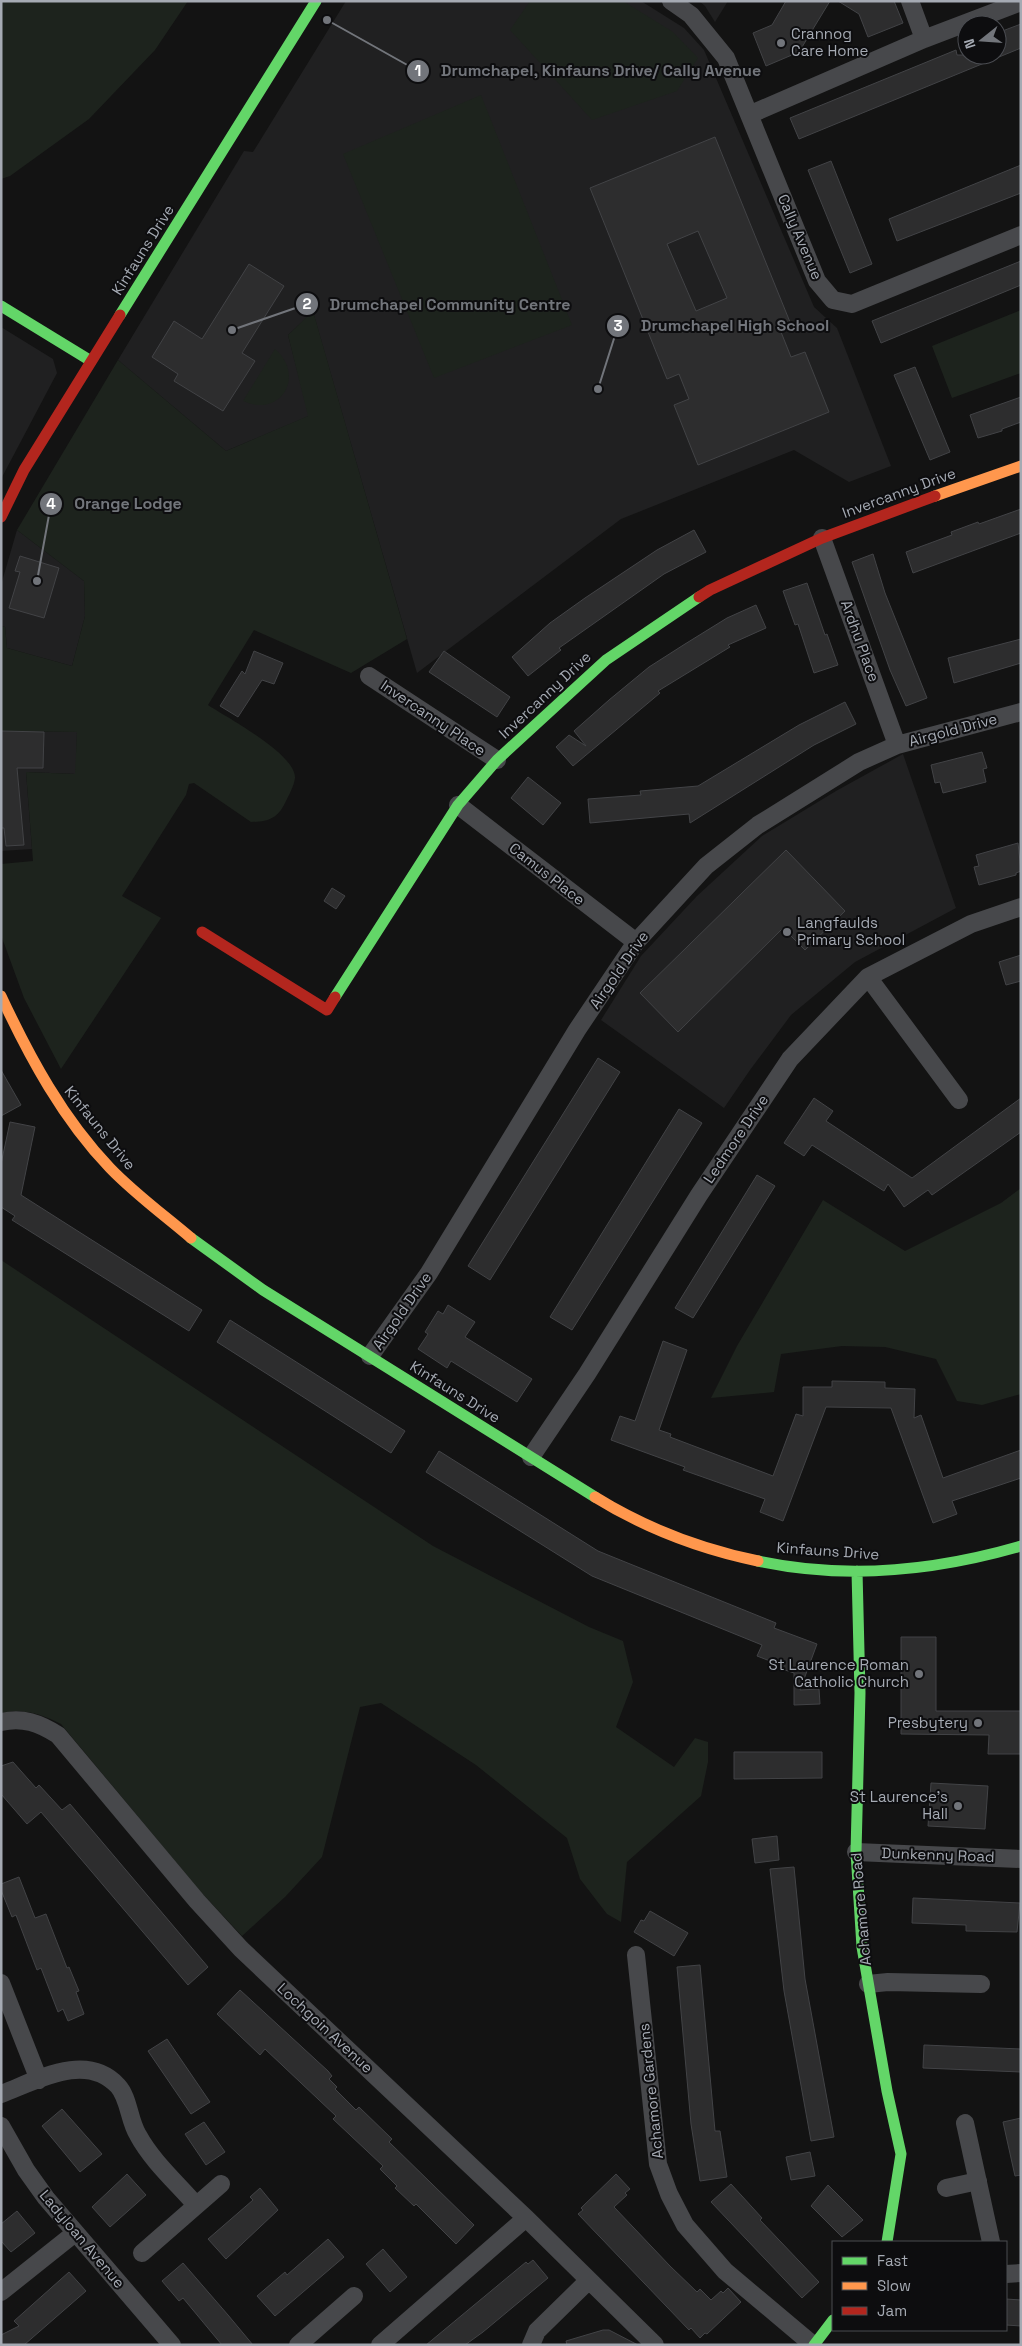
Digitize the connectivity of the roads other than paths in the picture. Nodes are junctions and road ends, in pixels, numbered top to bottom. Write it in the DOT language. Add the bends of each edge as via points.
graph roads {
  1 [pos="316,1"];
  2 [pos="671,1"];
  3 [pos="910,1"];
  4 [pos="1021,2"];
  5 [pos="924,39"];
  6 [pos="750,114"];
  7 [pos="1021,235"];
  8 [pos="1,306"];
  9 [pos="91,361"];
  10 [pos="1021,466"];
  11 [pos="1,517"];
  12 [pos="822,538"];
  13 [pos="369,676"];
  14 [pos="1021,712"];
  15 [pos="898,745"];
  16 [pos="496,760"];
  17 [pos="458,805"];
  18 [pos="1021,907"];
  19 [pos="202,932"];
  20 [pos="636,942"];
  21 [pos="868,977"];
  22 [pos="1,996"];
  23 [pos="959,1100"];
  24 [pos="370,1356"];
  25 [pos="531,1457"];
  26 [pos="1021,1546"];
  27 [pos="857,1571"];
  28 [pos="1,1722"];
  29 [pos="856,1852"];
  30 [pos="1021,1859"];
  31 [pos="636,1955"];
  32 [pos="1,1983"];
  33 [pos="868,1984"];
  34 [pos="981,1984"];
  35 [pos="38,2080"];
  36 [pos="1,2094"];
  37 [pos="965,2123"];
  38 [pos="1,2126"];
  39 [pos="978,2181"];
  40 [pos="221,2184"];
  41 [pos="946,2188"];
  42 [pos="196,2205"];
  43 [pos="526,2218"];
  44 [pos="75,2233"];
  45 [pos="887,2241"];
  46 [pos="991,2241"];
  47 [pos="142,2253"];
  48 [pos="1021,2273"];
  49 [pos="1007,2274"];
  50 [pos="589,2280"];
  51 [pos="1,2292"];
  52 [pos="354,2296"];
  53 [pos="832,2321"];
  54 [pos="310,2341"];
  55 [pos="172,2345"];
  56 [pos="380,2345"];
  57 [pos="531,2345"];
  58 [pos="655,2345"];
  59 [pos="814,2345"];
  1 -- 9 [label="street, Kinfauns Drive"];
  2 -- 6 [label="street, Cally Avenue" via="691,15 726,58"];
  3 -- 5 [label="street"];
  4 -- 5 [label="street"];
  5 -- 6 [label="street"];
  6 -- 7 [label="street, Cally Avenue" via="817,282 832,300 852,304"];
  8 -- 9 [label="street"];
  9 -- 11 [label="street, Kinfauns Drive" via="24,470"];
  10 -- 12 [label="street, Invercanny Drive"];
  12 -- 15 [label="street, Ardhu Place"];
  12 -- 16 [label="street, Invercanny Drive" via="710,590 658,624 606,660"];
  13 -- 16 [label="street, Invercanny Place"];
  14 -- 15 [label="street, Airgold Drive"];
  15 -- 20 [label="street, Airgold Drive" via="859,762 758,825 706,866"];
  16 -- 17 [label="street, Invercanny Drive"];
  17 -- 19 [label="street, Invercanny Drive" via="327,1010"];
  17 -- 20 [label="street, Camus Place"];
  18 -- 21 [label="street, Ledmore Drive" via="971,924"];
  20 -- 24 [label="street, Airgold Drive" via="577,1030 429,1273"];
  21 -- 23 [label="street"];
  21 -- 25 [label="street, Ledmore Drive" via="790,1060"];
  22 -- 24 [label="street, Kinfauns Drive" via="26,1050 70,1120 110,1168 214,1256"];
  24 -- 25 [label="street, Kinfauns Drive"];
  25 -- 27 [label="street, Kinfauns Drive" via="645,1525 695,1545 787,1566"];
  26 -- 27 [label="street, Kinfauns Drive" via="929,1567"];
  27 -- 29 [label="street, Achamore Road" via="860,1693"];
  28 -- 43 [label="street, Lochgoin Avenue" via="28,1720 58,1735 241,1949"];
  29 -- 30 [label="street, Dunkenny Road"];
  29 -- 33 [label="street, Achamore Road" via="862,1947"];
  31 -- 59 [label="street, Achamore Gardens" via="658,2164 669,2194 685,2225 725,2272"];
  32 -- 35 [label="street"];
  33 -- 34 [label="street"];
  33 -- 45 [label="street, Achamore Road" via="901,2154"];
  35 -- 36 [label="street"];
  35 -- 42 [label="street" via="62,2071 87,2069 118,2086 142,2144"];
  37 -- 39 [label="street"];
  38 -- 44 [label="street, Ladyloan Avenue" via="26,2170"];
  39 -- 41 [label="street"];
  39 -- 46 [label="street"];
  40 -- 42 [label="street"];
  42 -- 47 [label="street"];
  43 -- 50 [label="street, Lochgoin Avenue"];
  43 -- 56 [label="street"];
  44 -- 51 [label="street"];
  44 -- 55 [label="street, Ladyloan Avenue"];
  48 -- 49 [label="street"];
  50 -- 57 [label="street" via="537,2331"];
  50 -- 58 [label="street, Lochgoin Avenue"];
  52 -- 54 [label="street"];
  53 -- 59 [label="street"];
}
